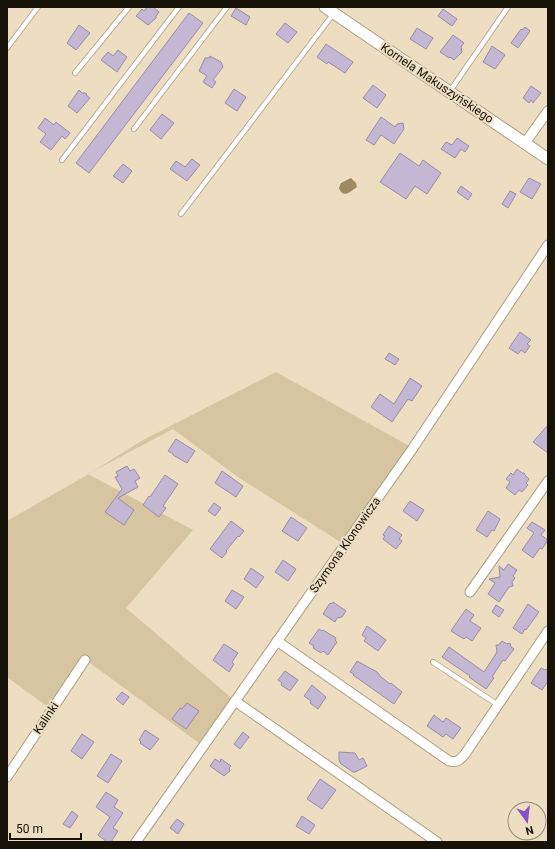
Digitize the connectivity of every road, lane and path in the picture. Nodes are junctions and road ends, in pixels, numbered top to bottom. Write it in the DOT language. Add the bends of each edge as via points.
graph roads {
  1 [pos="38,7"];
  2 [pos="129,7"];
  3 [pos="179,7"];
  4 [pos="227,7"];
  5 [pos="508,7"];
  6 [pos="330,10"];
  7 [pos="7,48"];
  8 [pos="75,74"];
  9 [pos="449,92"];
  10 [pos="548,111"];
  11 [pos="134,129"];
  12 [pos="525,143"];
  13 [pos="548,159"];
  14 [pos="62,160"];
  15 [pos="181,214"];
  16 [pos="548,245"];
  17 [pos="548,481"];
  18 [pos="470,592"];
  19 [pos="548,631"];
  20 [pos="277,641"];
  21 [pos="85,660"];
  22 [pos="433,662"];
  23 [pos="235,701"];
  24 [pos="498,705"];
  25 [pos="7,777"];
  26 [pos="136,842"];
  27 [pos="437,842"];
  1 -- 7 [label="lane"];
  2 -- 8 [label="lane"];
  3 -- 14 [label="lane"];
  4 -- 11 [label="lane"];
  5 -- 9 [label="lane"];
  6 -- 9 [label="street, Kornela Makuszyńskiego"];
  6 -- 15 [label="lane"];
  9 -- 12 [label="street, Kornela Makuszyńskiego"];
  10 -- 12 [label="street"];
  12 -- 13 [label="street, Kornela Makuszyńskiego"];
  16 -- 20 [label="street, Szymona Klonowicza" via="413,448"];
  17 -- 18 [label="street"];
  19 -- 24 [label="street"];
  20 -- 23 [label="street, Szymona Klonowicza"];
  20 -- 24 [label="street" via="449,761 460,760"];
  21 -- 25 [label="street, Kalinki"];
  22 -- 24 [label="lane"];
  23 -- 26 [label="street, Szymona Klonowicza"];
  23 -- 27 [label="street"];
}
